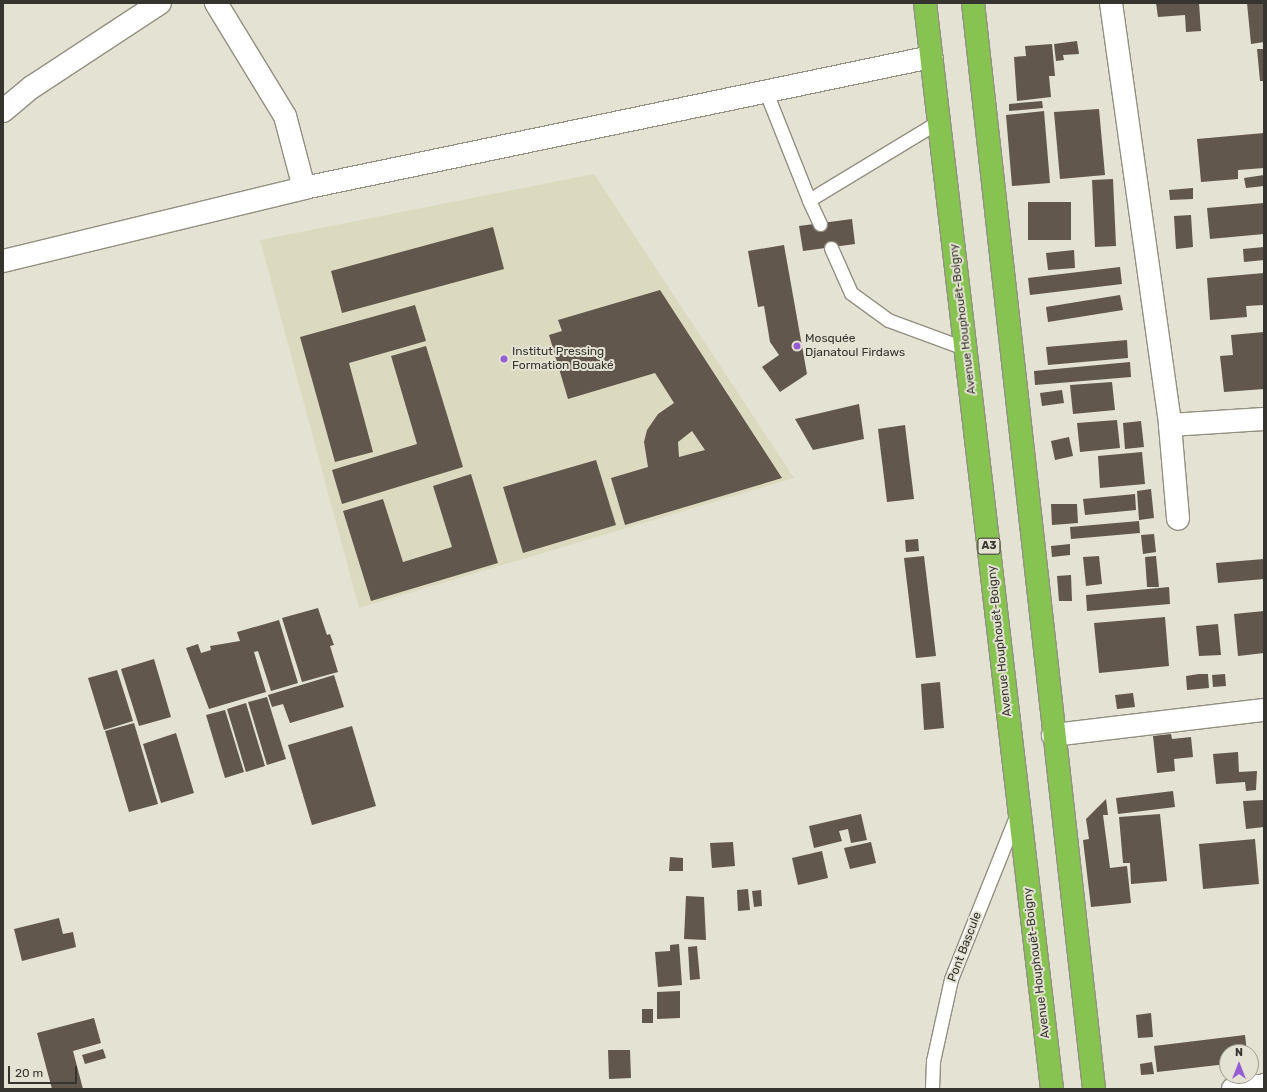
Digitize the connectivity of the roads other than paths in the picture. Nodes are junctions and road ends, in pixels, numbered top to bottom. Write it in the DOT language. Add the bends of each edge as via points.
graph roads {
  1 [pos="160,3"];
  2 [pos="216,3"];
  3 [pos="925,3"];
  4 [pos="973,3"];
  5 [pos="1112,3"];
  6 [pos="931,57"];
  7 [pos="766,92"];
  8 [pos="3,111"];
  9 [pos="938,122"];
  10 [pos="304,188"];
  11 [pos="809,200"];
  12 [pos="820,224"];
  13 [pos="831,248"];
  14 [pos="3,262"];
  15 [pos="967,349"];
  16 [pos="1264,419"];
  17 [pos="1170,425"];
  18 [pos="1178,519"];
  19 [pos="1264,710"];
  20 [pos="1053,735"];
  21 [pos="1018,811"];
  22 [pos="1264,1085"];
  23 [pos="932,1089"];
  24 [pos="1052,1089"];
  25 [pos="1094,1089"];
  26 [pos="1233,1089"];
  1 -- 8 [label="street" via="32,87"];
  2 -- 10 [label="street" via="285,116"];
  3 -- 6 [label="highway, Avenue Houphouët-Boigny / A3"];
  4 -- 20 [label="highway"];
  5 -- 17 [label="street"];
  6 -- 7 [label="street"];
  6 -- 9 [label="highway, Avenue Houphouët-Boigny / A3"];
  7 -- 10 [label="street"];
  7 -- 11 [label="lane"];
  9 -- 11 [label="lane"];
  9 -- 15 [label="highway, Avenue Houphouët-Boigny / A3"];
  10 -- 14 [label="street"];
  11 -- 12 [label="lane"];
  13 -- 15 [label="lane" via="852,293 888,320"];
  15 -- 21 [label="highway, Avenue Houphouët-Boigny / A3"];
  16 -- 17 [label="street"];
  17 -- 18 [label="street"];
  19 -- 20 [label="street"];
  20 -- 25 [label="highway"];
  21 -- 23 [label="lane, Pont Bascule" via="951,979 933,1061"];
  21 -- 24 [label="highway, Avenue Houphouët-Boigny / A3"];
  22 -- 26 [label="street"];
}
